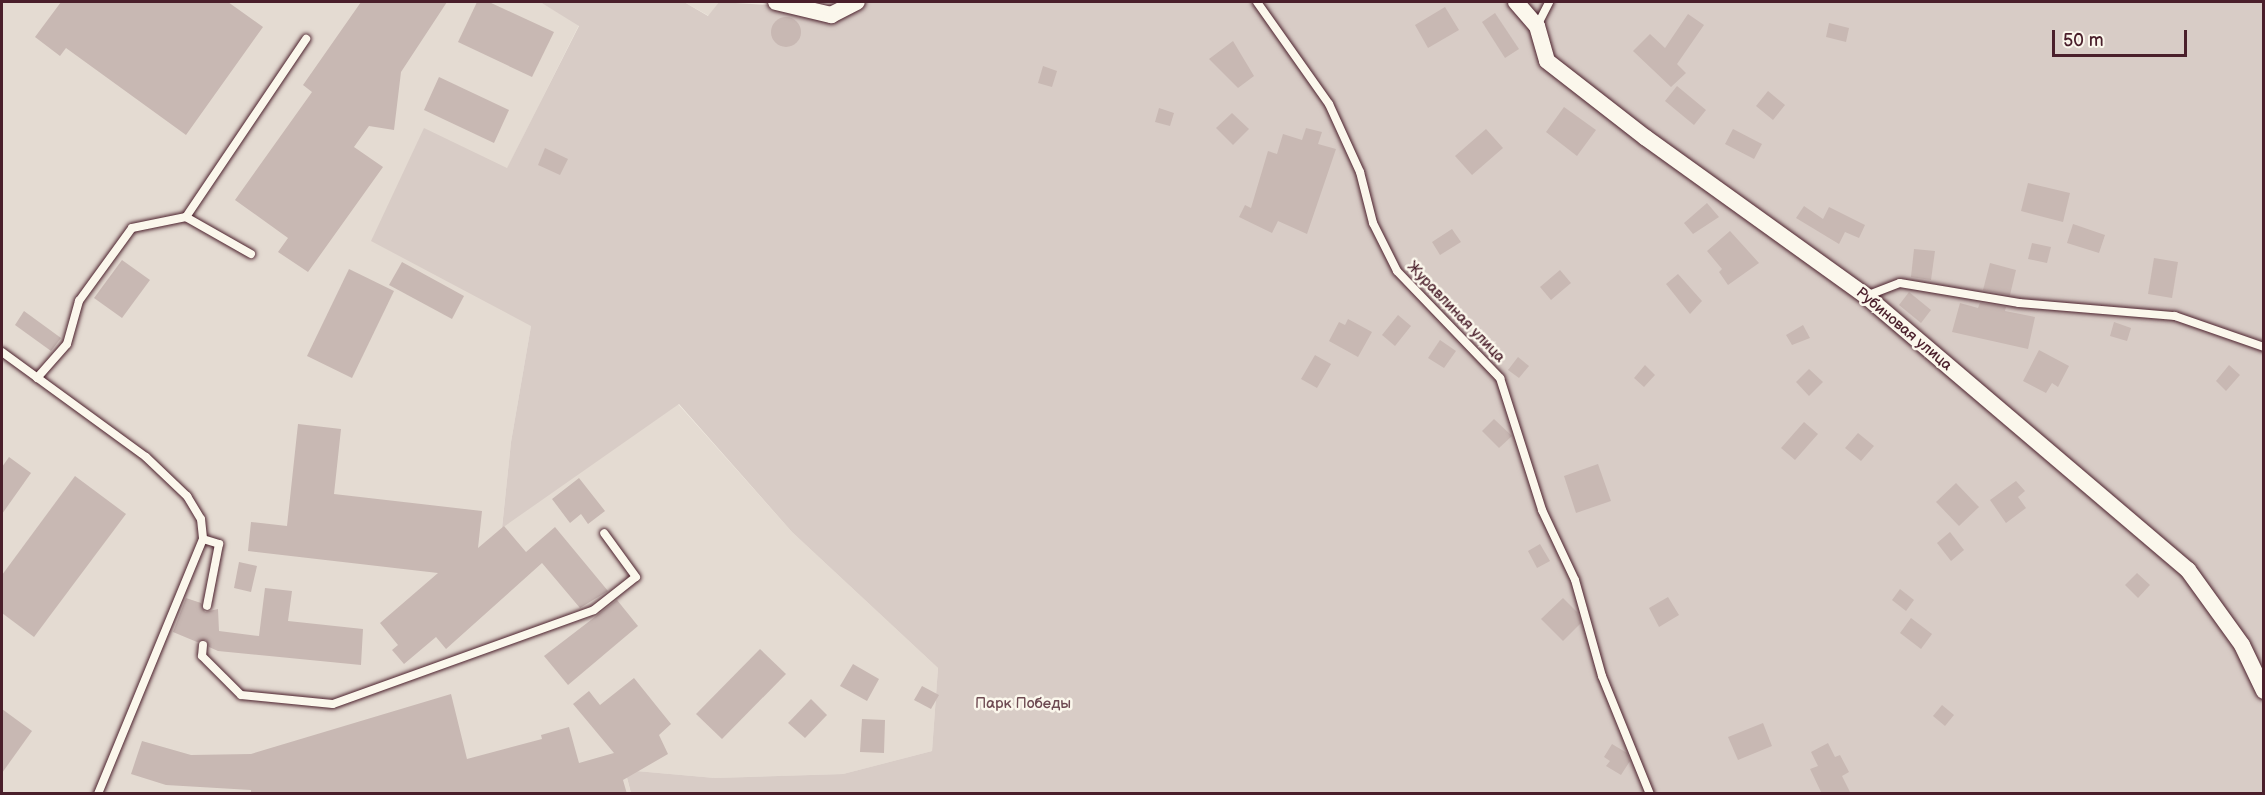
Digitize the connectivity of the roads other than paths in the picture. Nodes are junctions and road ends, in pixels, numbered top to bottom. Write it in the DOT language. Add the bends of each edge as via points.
graph roads {
  1 [pos="776,2"];
  2 [pos="857,2"];
  3 [pos="1257,2"];
  4 [pos="1516,2"];
  5 [pos="1549,2"];
  6 [pos="1537,26"];
  7 [pos="306,39"];
  8 [pos="186,217"];
  9 [pos="251,254"];
  10 [pos="1866,296"];
  11 [pos="2264,347"];
  12 [pos="2,352"];
  13 [pos="37,378"];
  14 [pos="604,533"];
  15 [pos="203,539"];
  16 [pos="207,606"];
  17 [pos="203,645"];
  18 [pos="2264,691"];
  19 [pos="98,794"];
  20 [pos="1650,794"];
  1 -- 2 [label="street" via="831,15"];
  3 -- 20 [label="lane, Журавлиная улица" via="1329,104 1360,172 1373,223 1397,271 1500,378 1542,510 1575,580 1602,676"];
  4 -- 6 [label="street, Рубиновая улица"];
  5 -- 6 [label="lane"];
  6 -- 10 [label="street, Рубиновая улица" via="1547,61 1646,138"];
  7 -- 8 [label="lane"];
  8 -- 9 [label="lane"];
  8 -- 13 [label="lane" via="132,228 79,301 67,344"];
  10 -- 11 [label="lane" via="1900,284 2019,303 2175,316"];
  10 -- 18 [label="street, Рубиновая улица" via="2188,570 2242,645"];
  12 -- 13 [label="lane"];
  13 -- 15 [label="lane" via="146,457 187,496 201,519"];
  14 -- 17 [label="lane" via="636,578 594,610 333,704 240,695 202,656"];
  15 -- 16 [label="lane" via="219,544"];
  15 -- 19 [label="lane"];
}
